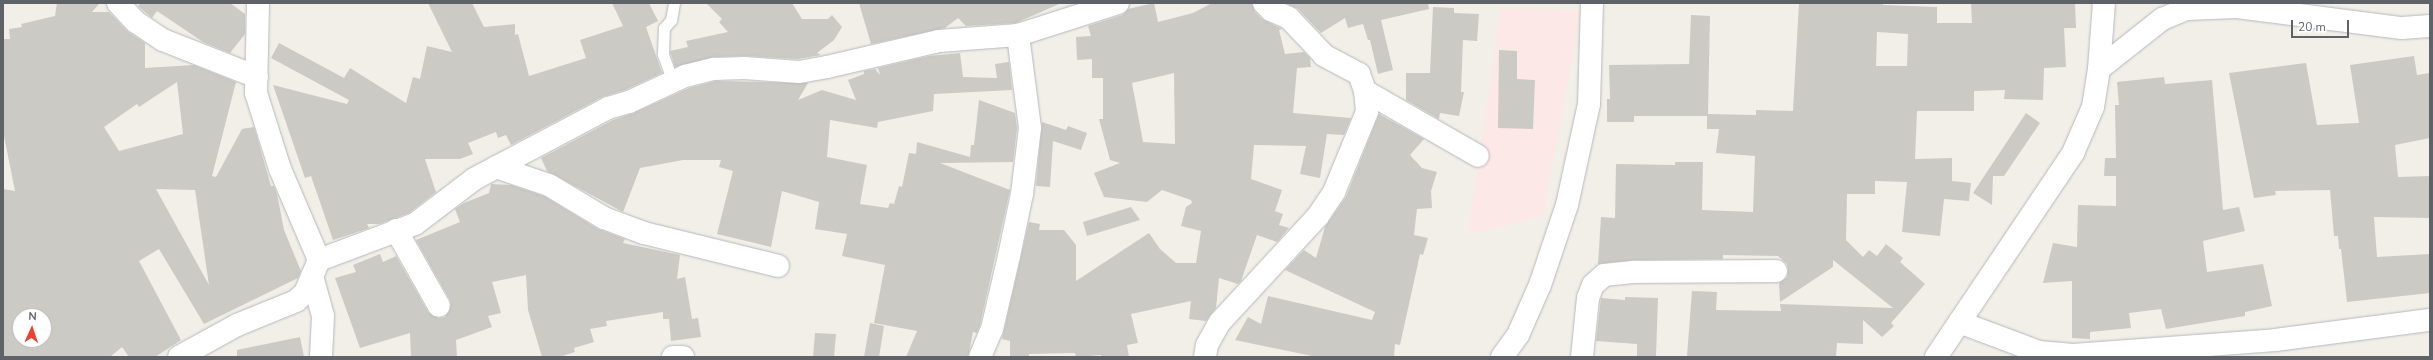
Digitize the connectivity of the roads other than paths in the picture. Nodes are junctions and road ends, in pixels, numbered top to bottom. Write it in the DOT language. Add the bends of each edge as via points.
graph roads {
  1 [pos="118,3"];
  2 [pos="258,3"];
  3 [pos="674,3"];
  4 [pos="1118,3"];
  5 [pos="1264,3"];
  6 [pos="1592,3"];
  7 [pos="2104,3"];
  8 [pos="2430,26"];
  9 [pos="1018,35"];
  10 [pos="2099,69"];
  11 [pos="257,77"];
  12 [pos="673,82"];
  13 [pos="1365,91"];
  14 [pos="1478,156"];
  15 [pos="496,167"];
  16 [pos="396,230"];
  17 [pos="778,266"];
  18 [pos="316,268"];
  19 [pos="1776,271"];
  20 [pos="439,306"];
  21 [pos="2430,320"];
  22 [pos="1959,322"];
  23 [pos="179,357"];
  24 [pos="321,357"];
  25 [pos="673,357"];
  26 [pos="683,357"];
  27 [pos="980,357"];
  28 [pos="1205,357"];
  29 [pos="1502,357"];
  30 [pos="1582,357"];
  31 [pos="1936,357"];
  1 -- 11 [label="street" via="136,22 163,40"];
  2 -- 11 [label="street"];
  3 -- 12 [label="lane" via="671,20 664,28 663,54"];
  4 -- 9 [label="street"];
  5 -- 13 [label="street" via="1271,10 1289,18 1324,55 1359,74"];
  6 -- 29 [label="street" via="1588,104 1567,205 1540,285 1518,335"];
  7 -- 10 [label="street"];
  8 -- 10 [label="street" via="2402,28 2237,7 2187,9 2162,19"];
  9 -- 12 [label="street" via="939,41 799,72 744,68 714,70 686,76"];
  9 -- 27 [label="street" via="1030,128 1022,194 1009,256 992,329"];
  10 -- 22 [label="street" via="2092,107 2073,153"];
  11 -- 18 [label="street" via="256,93"];
  12 -- 15 [label="street" via="629,102 608,108"];
  13 -- 14 [label="street"];
  13 -- 28 [label="street" via="1367,112 1334,192 1318,216 1220,322 1207,345"];
  15 -- 16 [label="street" via="474,179 415,224"];
  15 -- 17 [label="street" via="549,185 604,218 644,233"];
  16 -- 18 [label="street"];
  16 -- 20 [label="street"];
  18 -- 23 [label="street" via="305,293 296,302 237,325"];
  18 -- 24 [label="street" via="323,316"];
  19 -- 30 [label="street" via="1635,272 1604,275 1593,285 1588,298"];
  21 -- 22 [label="street" via="2275,340 2073,355 2039,352"];
  22 -- 31 [label="street"];
  25 -- 26 [label="street"];
}
